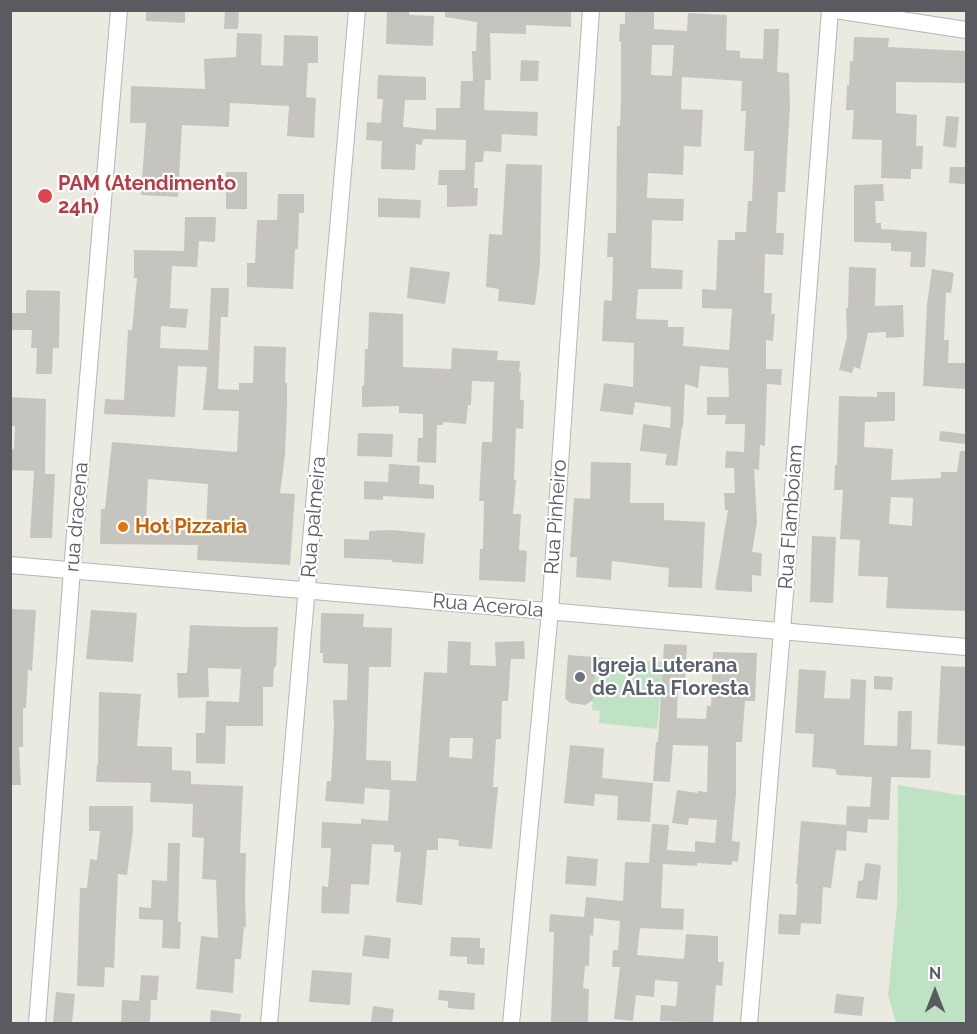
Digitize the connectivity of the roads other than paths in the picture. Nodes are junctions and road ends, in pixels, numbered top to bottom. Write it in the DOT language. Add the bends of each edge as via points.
graph roads {
  1 [pos="119,10"];
  2 [pos="357,10"];
  3 [pos="591,10"];
  4 [pos="832,10"];
  5 [pos="927,18"];
  6 [pos="966,30"];
  7 [pos="10,565"];
  8 [pos="72,570"];
  9 [pos="308,590"];
  10 [pos="550,611"];
  11 [pos="782,631"];
  12 [pos="966,646"];
  13 [pos="37,1023"];
  14 [pos="269,1023"];
  15 [pos="511,1023"];
  16 [pos="749,1023"];
  1 -- 8 [label="street, rua dracena"];
  2 -- 9 [label="street, Rua palmeira"];
  3 -- 10 [label="street, Rua Pinheiro"];
  4 -- 5 [label="street"];
  4 -- 11 [label="street, Rua Flamboiam"];
  5 -- 6 [label="street"];
  7 -- 8 [label="street, Rua Acerola"];
  8 -- 9 [label="street, Rua Acerola"];
  8 -- 13 [label="street, rua dracena"];
  9 -- 10 [label="street, Rua Acerola"];
  9 -- 14 [label="street, Rua palmeira"];
  10 -- 11 [label="street, Rua Acerola"];
  10 -- 15 [label="street, Rua Pinheiro"];
  11 -- 12 [label="street, Rua Acerola"];
  11 -- 16 [label="street, Rua Flamboiam"];
}
